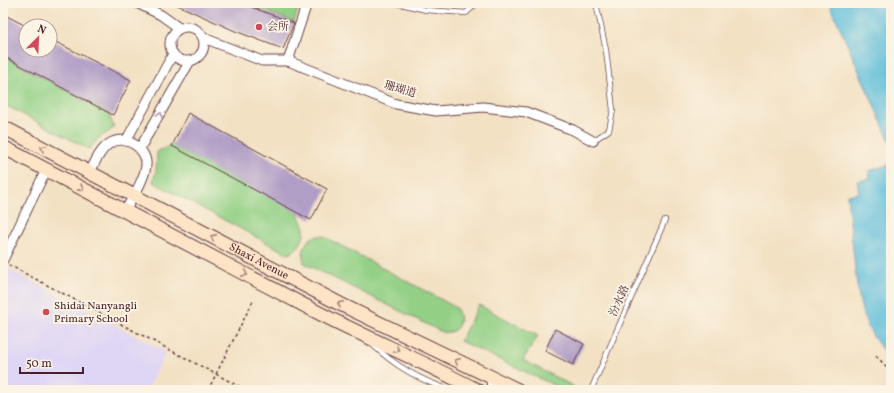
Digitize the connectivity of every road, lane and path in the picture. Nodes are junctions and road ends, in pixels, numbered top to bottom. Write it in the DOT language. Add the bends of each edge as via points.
graph roads {
  1 [pos="137,3"];
  2 [pos="307,3"];
  3 [pos="397,3"];
  4 [pos="477,3"];
  5 [pos="596,3"];
  6 [pos="179,28"];
  7 [pos="204,38"];
  8 [pos="173,54"];
  9 [pos="190,61"];
  10 [pos="288,61"];
  11 [pos="3,127"];
  12 [pos="126,141"];
  13 [pos="593,141"];
  14 [pos="3,147"];
  15 [pos="140,148"];
  16 [pos="46,170"];
  17 [pos="90,172"];
  18 [pos="134,195"];
  19 [pos="125,211"];
  20 [pos="665,220"];
  21 [pos="5,262"];
  22 [pos="254,299"];
  23 [pos="362,335"];
  24 [pos="876,356"];
  25 [pos="891,371"];
  26 [pos="216,374"];
  27 [pos="492,384"];
  28 [pos="208,390"];
  29 [pos="246,390"];
  30 [pos="450,390"];
  31 [pos="477,390"];
  32 [pos="518,390"];
  33 [pos="591,390"];
  1 -- 6 [label="street"];
  2 -- 10 [label="street"];
  3 -- 4 [label="lane" via="426,10 466,13"];
  5 -- 13 [label="lane" via="606,50 614,110 609,130"];
  6 -- 7 [label="street" via="194,28"];
  6 -- 8 [label="street" via="170,40"];
  7 -- 9 [label="street" via="205,46 202,53"];
  7 -- 10 [label="street, 珊瑚道" via="262,61"];
  8 -- 9 [label="street" via="180,60"];
  8 -- 12 [label="street"];
  15 -- 9 [label="street, one-way"];
  10 -- 13 [label="street, 珊瑚道" via="396,104 436,111 483,107 526,112 573,130"];
  17 -- 11 [label="main road, Shaxi Avenue, one-way"];
  12 -- 15 [label="street"];
  12 -- 17 [label="street" via="115,140 110,143"];
  14 -- 16 [label="main road, Shaxi Avenue"];
  15 -- 18 [label="street" via="145,156 146,167"];
  16 -- 19 [label="main road, Shaxi Avenue, one-way"];
  16 -- 21 [label="street"];
  17 -- 18 [label="main road, Shaxi Avenue"];
  18 -- 19 [label="street"];
  27 -- 18 [label="main road, Shaxi Avenue, one-way"];
  19 -- 23 [label="main road, Shaxi Avenue, one-way"];
  20 -- 33 [label="lane, 汾水路"];
  21 -- 26 [label="path"];
  22 -- 26 [label="path"];
  23 -- 30 [label="lane" via="397,364"];
  23 -- 31 [label="main road, Shaxi Avenue, one-way"];
  24 -- 25 [label="path"];
  26 -- 28 [label="path"];
  26 -- 29 [label="path"];
  27 -- 32 [label="main road, Shaxi Avenue"];
}
